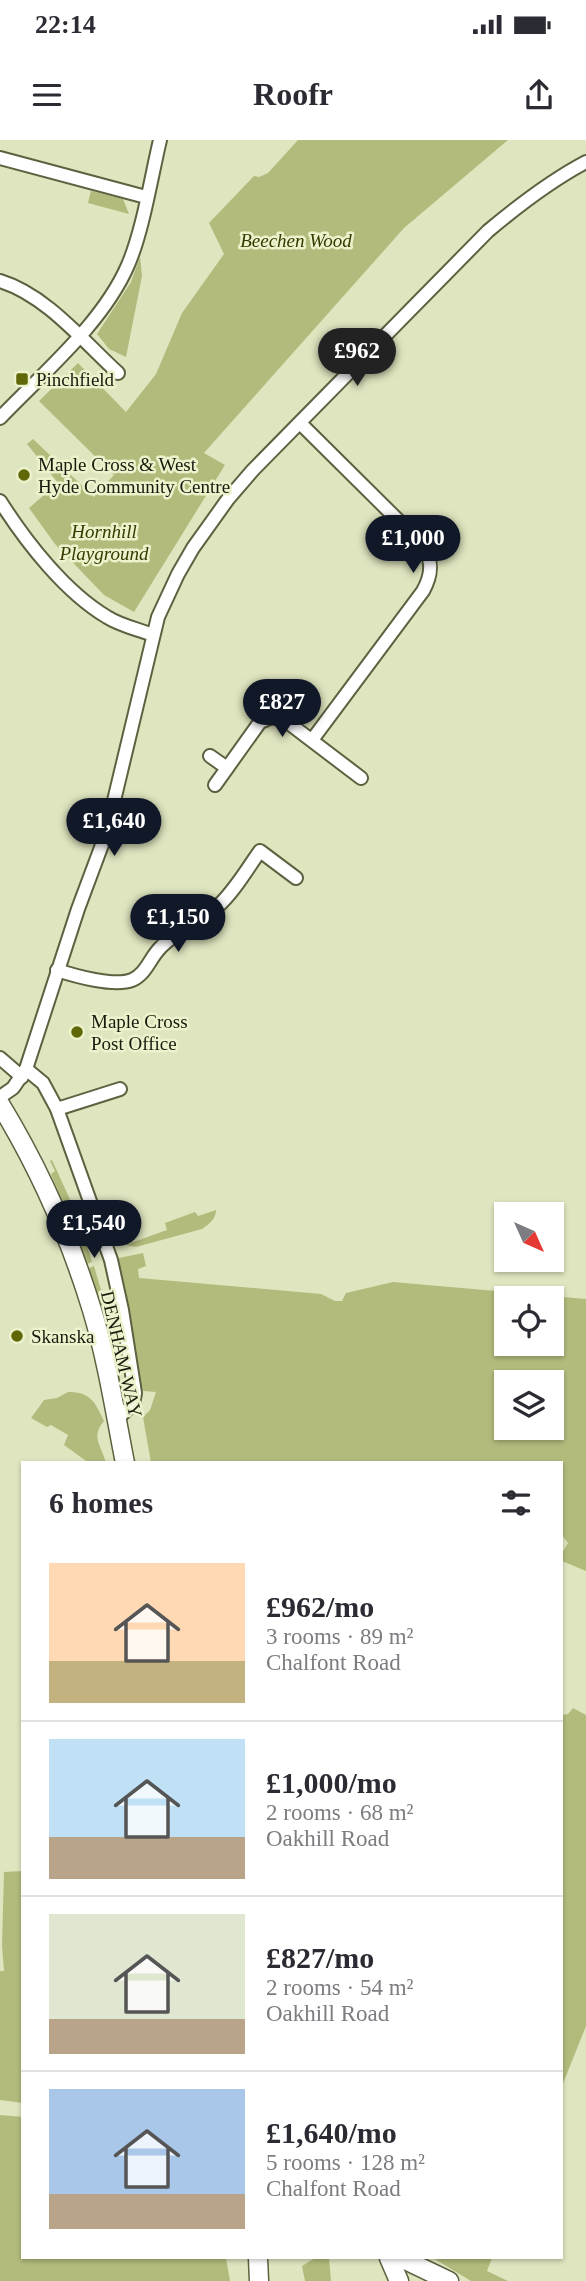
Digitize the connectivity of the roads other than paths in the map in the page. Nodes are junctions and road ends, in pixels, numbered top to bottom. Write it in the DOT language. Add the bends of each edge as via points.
graph roads {
  1 [pos="160,140"];
  2 [pos="0,159"];
  3 [pos="586,162"];
  4 [pos="146,197"];
  5 [pos="0,281"];
  6 [pos="78,336"];
  7 [pos="118,373"];
  8 [pos="0,418"];
  9 [pos="300,423"];
  10 [pos="0,501"];
  11 [pos="153,635"];
  12 [pos="257,693"];
  13 [pos="268,717"];
  14 [pos="312,740"];
  15 [pos="210,756"];
  16 [pos="227,768"];
  17 [pos="361,778"];
  18 [pos="215,785"];
  19 [pos="296,878"];
  20 [pos="57,970"];
  21 [pos="0,1058"];
  22 [pos="24,1073"];
  23 [pos="120,1089"];
  24 [pos="0,1097"];
  25 [pos="0,1104"];
  26 [pos="57,1109"];
  27 [pos="116,1419"];
  28 [pos="125,1461"];
  29 [pos="258,2259"];
  30 [pos="389,2259"];
  31 [pos="403,2259"];
  32 [pos="425,2259"];
  33 [pos="259,2281"];
  34 [pos="399,2281"];
  35 [pos="449,2281"];
  36 [pos="458,2281"];
  1 -- 4 [label="street"];
  2 -- 4 [label="street"];
  3 -- 9 [label="street" via="527,198 488,231"];
  4 -- 6 [label="street" via="123,275"];
  5 -- 6 [label="street" via="44,304"];
  6 -- 7 [label="street"];
  6 -- 8 [label="street"];
  9 -- 11 [label="street" via="241,484 193,548"];
  9 -- 14 [label="street" via="420,542 430,563 423,591"];
  10 -- 11 [label="street" via="39,556 91,605 109,619"];
  11 -- 20 [label="street" via="109,824"];
  12 -- 13 [label="street"];
  13 -- 14 [label="street" via="286,721"];
  13 -- 16 [label="street"];
  14 -- 17 [label="street"];
  15 -- 16 [label="street"];
  16 -- 18 [label="street"];
  19 -- 20 [label="street" via="260,851 223,901 160,948 135,979 98,980"];
  20 -- 22 [label="street"];
  21 -- 22 [label="street"];
  22 -- 24 [label="street"];
  22 -- 26 [label="street" via="43,1083"];
  23 -- 26 [label="street"];
  25 -- 27 [label="main road, DENHAM WAY" via="58,1215 78,1269 93,1312"];
  26 -- 27 [label="street" via="111,1260 122,1310 135,1393 133,1404"];
  27 -- 28 [label="main road, DENHAM WAY"];
  29 -- 33 [label="main road"];
  30 -- 34 [label="main road"];
  31 -- 35 [label="main road"];
  32 -- 36 [label="main road"];
}
